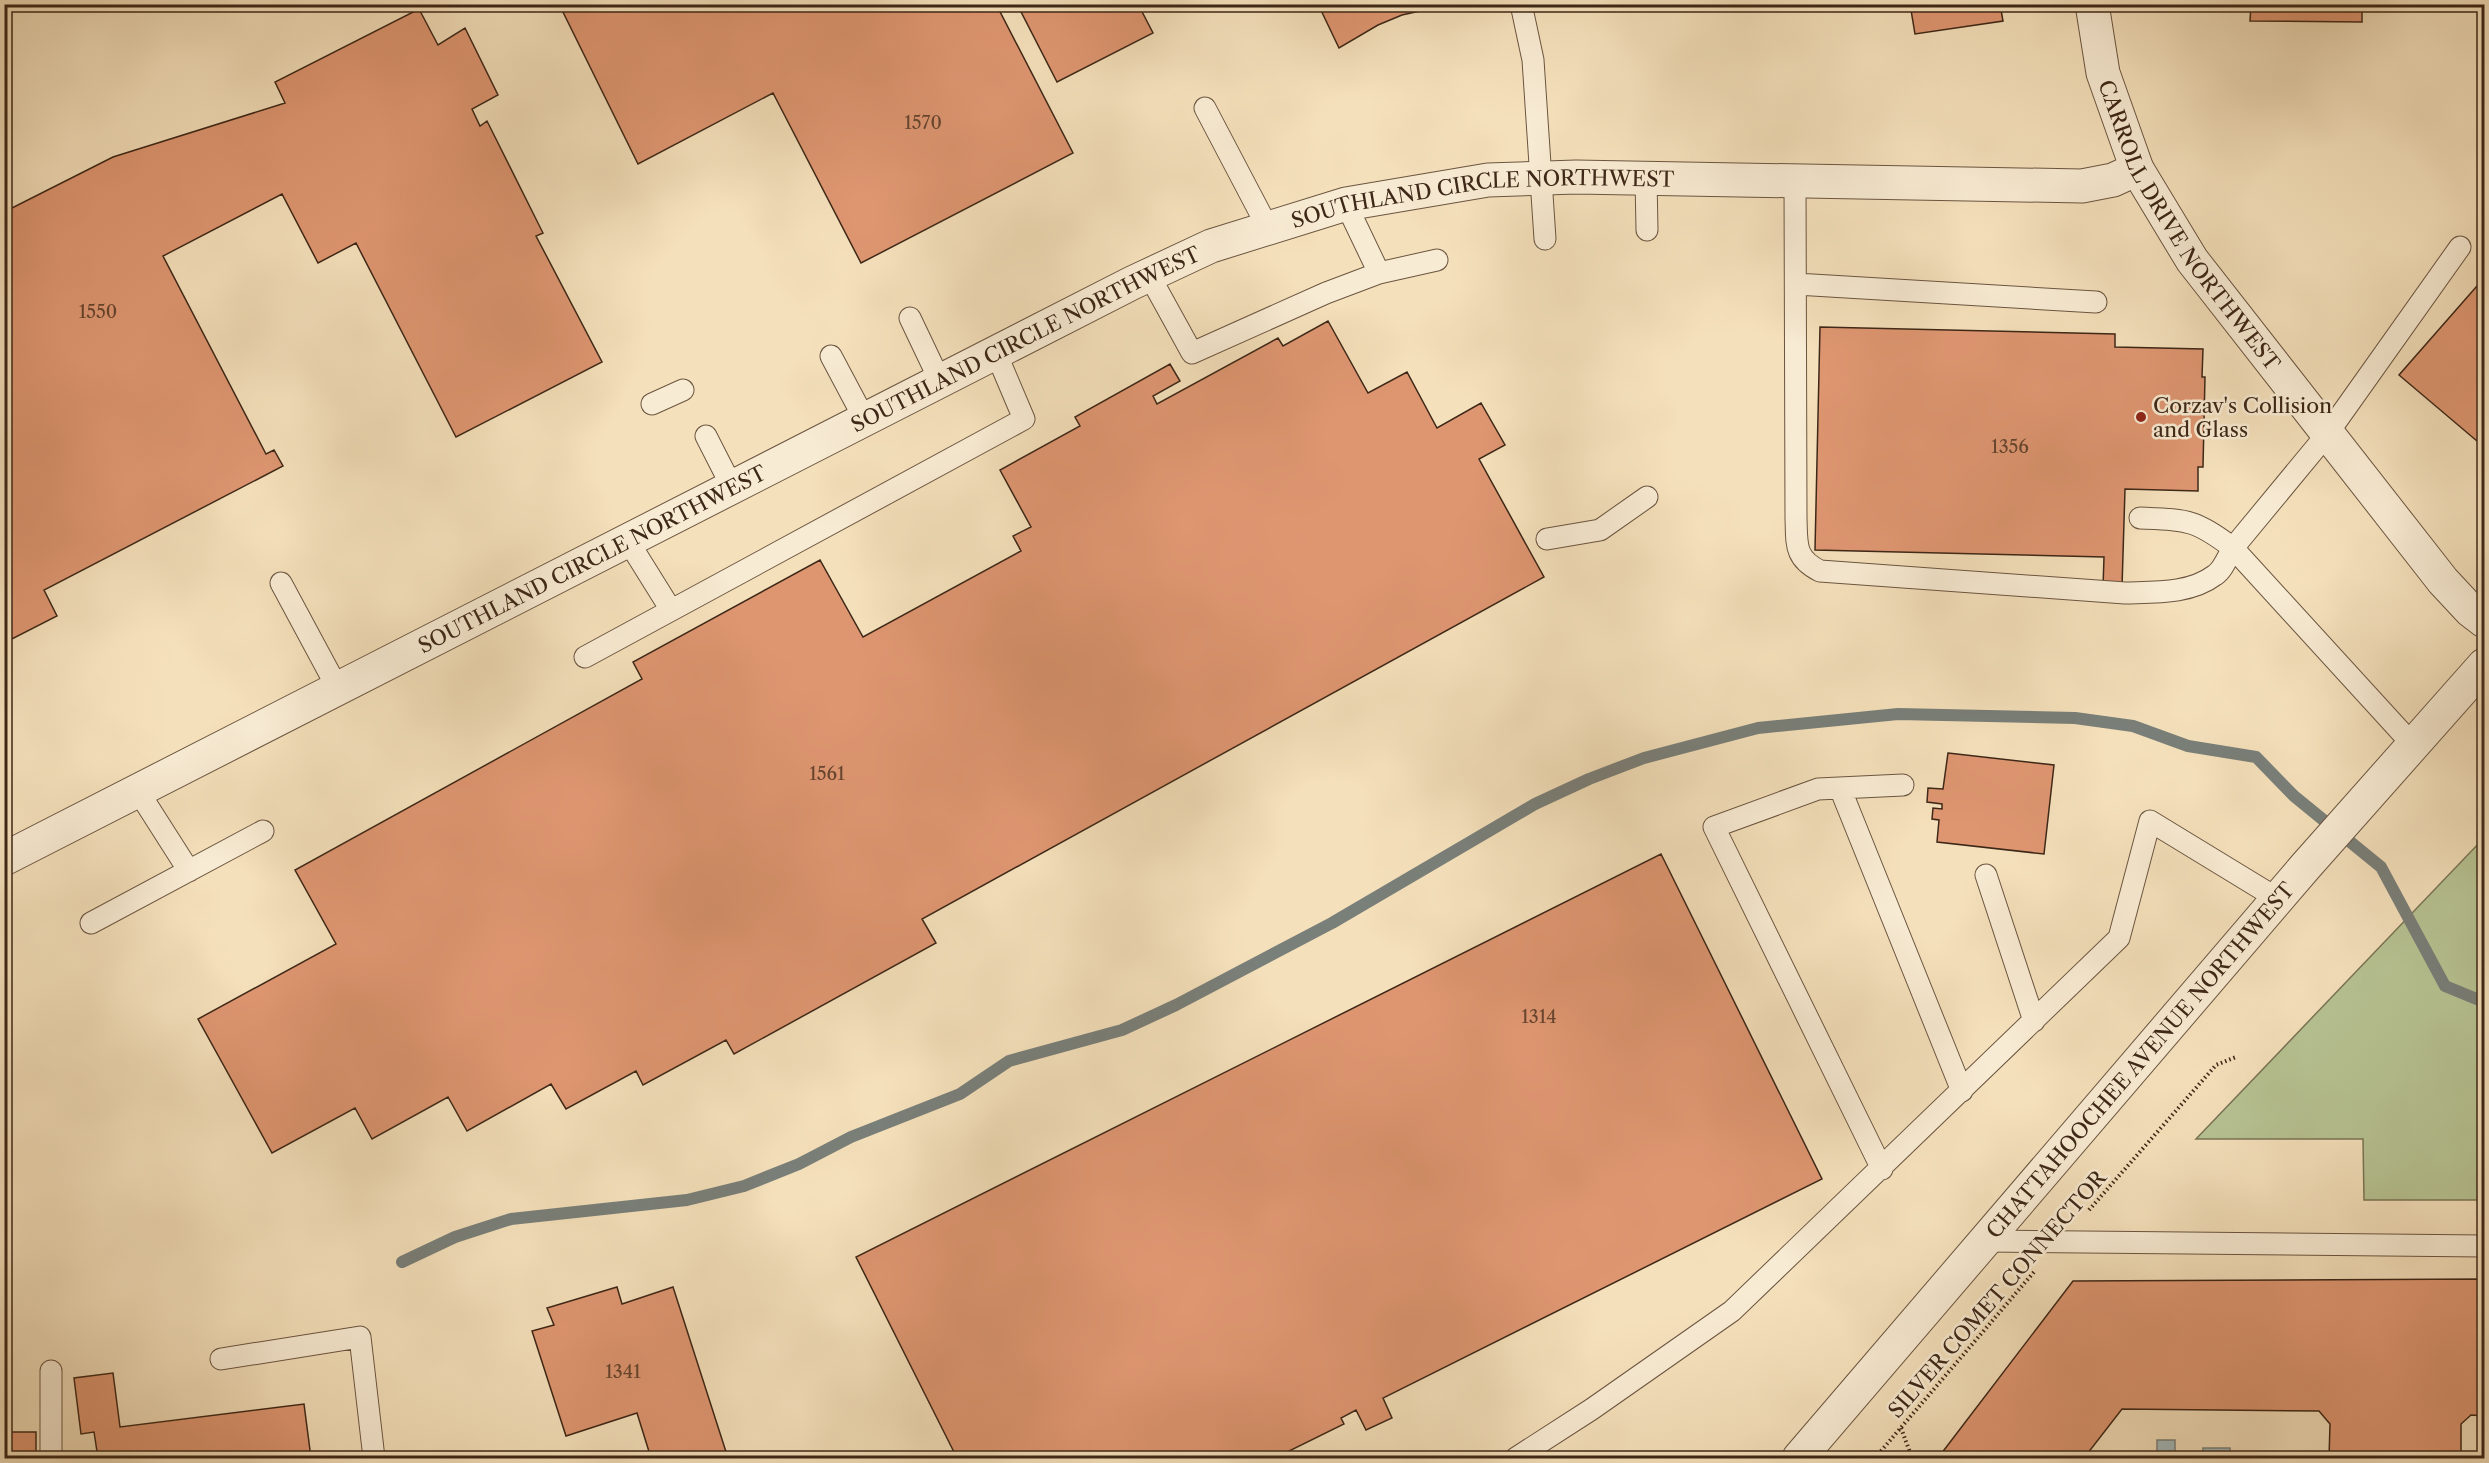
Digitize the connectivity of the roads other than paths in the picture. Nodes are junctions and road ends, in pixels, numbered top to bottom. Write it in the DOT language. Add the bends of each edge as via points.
graph roads {
  1 [pos="1521,4"];
  2 [pos="2092,4"];
  3 [pos="1205,108"];
  4 [pos="2137,169"];
  5 [pos="1542,178"];
  6 [pos="1646,178"];
  7 [pos="1795,181"];
  8 [pos="1346,204"];
  9 [pos="1268,228"];
  10 [pos="1647,230"];
  11 [pos="1545,239"];
  12 [pos="2460,247"];
  13 [pos="1437,260"];
  14 [pos="1379,273"];
  15 [pos="1149,275"];
  16 [pos="1796,284"];
  17 [pos="2096,302"];
  18 [pos="910,318"];
  19 [pos="996,352"];
  20 [pos="831,356"];
  21 [pos="940,381"];
  22 [pos="683,390"];
  23 [pos="652,404"];
  24 [pos="865,420"];
  25 [pos="2328,433"];
  26 [pos="706,436"];
  27 [pos="732,487"];
  28 [pos="1647,497"];
  29 [pos="2140,518"];
  30 [pos="1547,539"];
  31 [pos="628,541"];
  32 [pos="2234,548"];
  33 [pos="281,583"];
  34 [pos="671,610"];
  35 [pos="2484,621"];
  36 [pos="585,657"];
  37 [pos="2484,665"];
  38 [pos="338,689"];
  39 [pos="2413,745"];
  40 [pos="1903,785"];
  41 [pos="1840,788"];
  42 [pos="138,791"];
  43 [pos="263,831"];
  44 [pos="4,859"];
  45 [pos="189,871"];
  46 [pos="1986,875"];
  47 [pos="2278,899"];
  48 [pos="91,923"];
  49 [pos="2034,1021"];
  50 [pos="1962,1091"];
  51 [pos="1882,1169"];
  52 [pos="1985,1241"];
  53 [pos="2484,1246"];
  54 [pos="221,1359"];
  55 [pos="51,1371"];
  56 [pos="51,1458"];
  57 [pos="374,1458"];
  58 [pos="1516,1458"];
  59 [pos="1799,1458"];
  1 -- 5 [label="lane" via="1533,60"];
  2 -- 4 [label="street, CARROLL DRIVE NORTHWEST" via="2103,73"];
  3 -- 9 [label="lane"];
  4 -- 7 [label="street, SOUTHLAND CIRCLE NORTHWEST" via="2113,180 2082,186"];
  4 -- 25 [label="street, CARROLL DRIVE NORTHWEST" via="2192,260"];
  5 -- 6 [label="street, SOUTHLAND CIRCLE NORTHWEST"];
  5 -- 8 [label="street, SOUTHLAND CIRCLE NORTHWEST" via="1488,180"];
  5 -- 11 [label="lane"];
  6 -- 7 [label="street, SOUTHLAND CIRCLE NORTHWEST"];
  6 -- 10 [label="lane"];
  7 -- 16 [label="lane"];
  8 -- 9 [label="street, SOUTHLAND CIRCLE NORTHWEST"];
  8 -- 14 [label="lane"];
  9 -- 15 [label="street, SOUTHLAND CIRCLE NORTHWEST" via="1211,246"];
  12 -- 25 [label="lane"];
  13 -- 14 [label="lane"];
  14 -- 15 [label="lane" via="1192,352"];
  15 -- 19 [label="street, SOUTHLAND CIRCLE NORTHWEST"];
  16 -- 17 [label="lane"];
  16 -- 32 [label="lane" via="1796,518 1798,547 1806,564 1820,571 2125,593 2161,592 2190,588 2217,575"];
  18 -- 21 [label="lane"];
  19 -- 21 [label="street, SOUTHLAND CIRCLE NORTHWEST"];
  19 -- 34 [label="lane" via="1024,419"];
  20 -- 24 [label="lane"];
  21 -- 24 [label="street, SOUTHLAND CIRCLE NORTHWEST"];
  22 -- 23 [label="lane"];
  24 -- 27 [label="street, SOUTHLAND CIRCLE NORTHWEST"];
  25 -- 32 [label="lane"];
  25 -- 35 [label="street, CARROLL DRIVE NORTHWEST" via="2443,581"];
  26 -- 27 [label="lane"];
  27 -- 31 [label="street, SOUTHLAND CIRCLE NORTHWEST"];
  28 -- 30 [label="lane" via="1600,530"];
  29 -- 32 [label="lane" via="2181,519 2199,524"];
  31 -- 34 [label="lane"];
  31 -- 38 [label="street, SOUTHLAND CIRCLE NORTHWEST"];
  32 -- 39 [label="lane"];
  33 -- 38 [label="lane"];
  34 -- 36 [label="lane"];
  37 -- 39 [label="street, CHATTAHOOCHEE AVENUE NORTHWEST"];
  38 -- 42 [label="street, SOUTHLAND CIRCLE NORTHWEST"];
  39 -- 47 [label="street, CHATTAHOOCHEE AVENUE NORTHWEST"];
  40 -- 41 [label="lane"];
  41 -- 50 [label="lane"];
  41 -- 51 [label="lane" via="1818,789 1714,827"];
  42 -- 44 [label="street, SOUTHLAND CIRCLE NORTHWEST"];
  42 -- 45 [label="lane"];
  43 -- 45 [label="lane"];
  45 -- 48 [label="lane"];
  46 -- 49 [label="lane"];
  47 -- 49 [label="lane" via="2151,821 2119,938"];
  47 -- 52 [label="street, CHATTAHOOCHEE AVENUE NORTHWEST"];
  49 -- 50 [label="lane"];
  50 -- 51 [label="lane"];
  51 -- 58 [label="lane" via="1732,1311"];
  52 -- 53 [label="lane"];
  52 -- 59 [label="street, CHATTAHOOCHEE AVENUE NORTHWEST"];
  54 -- 57 [label="lane" via="360,1337"];
  55 -- 56 [label="lane"];
}
